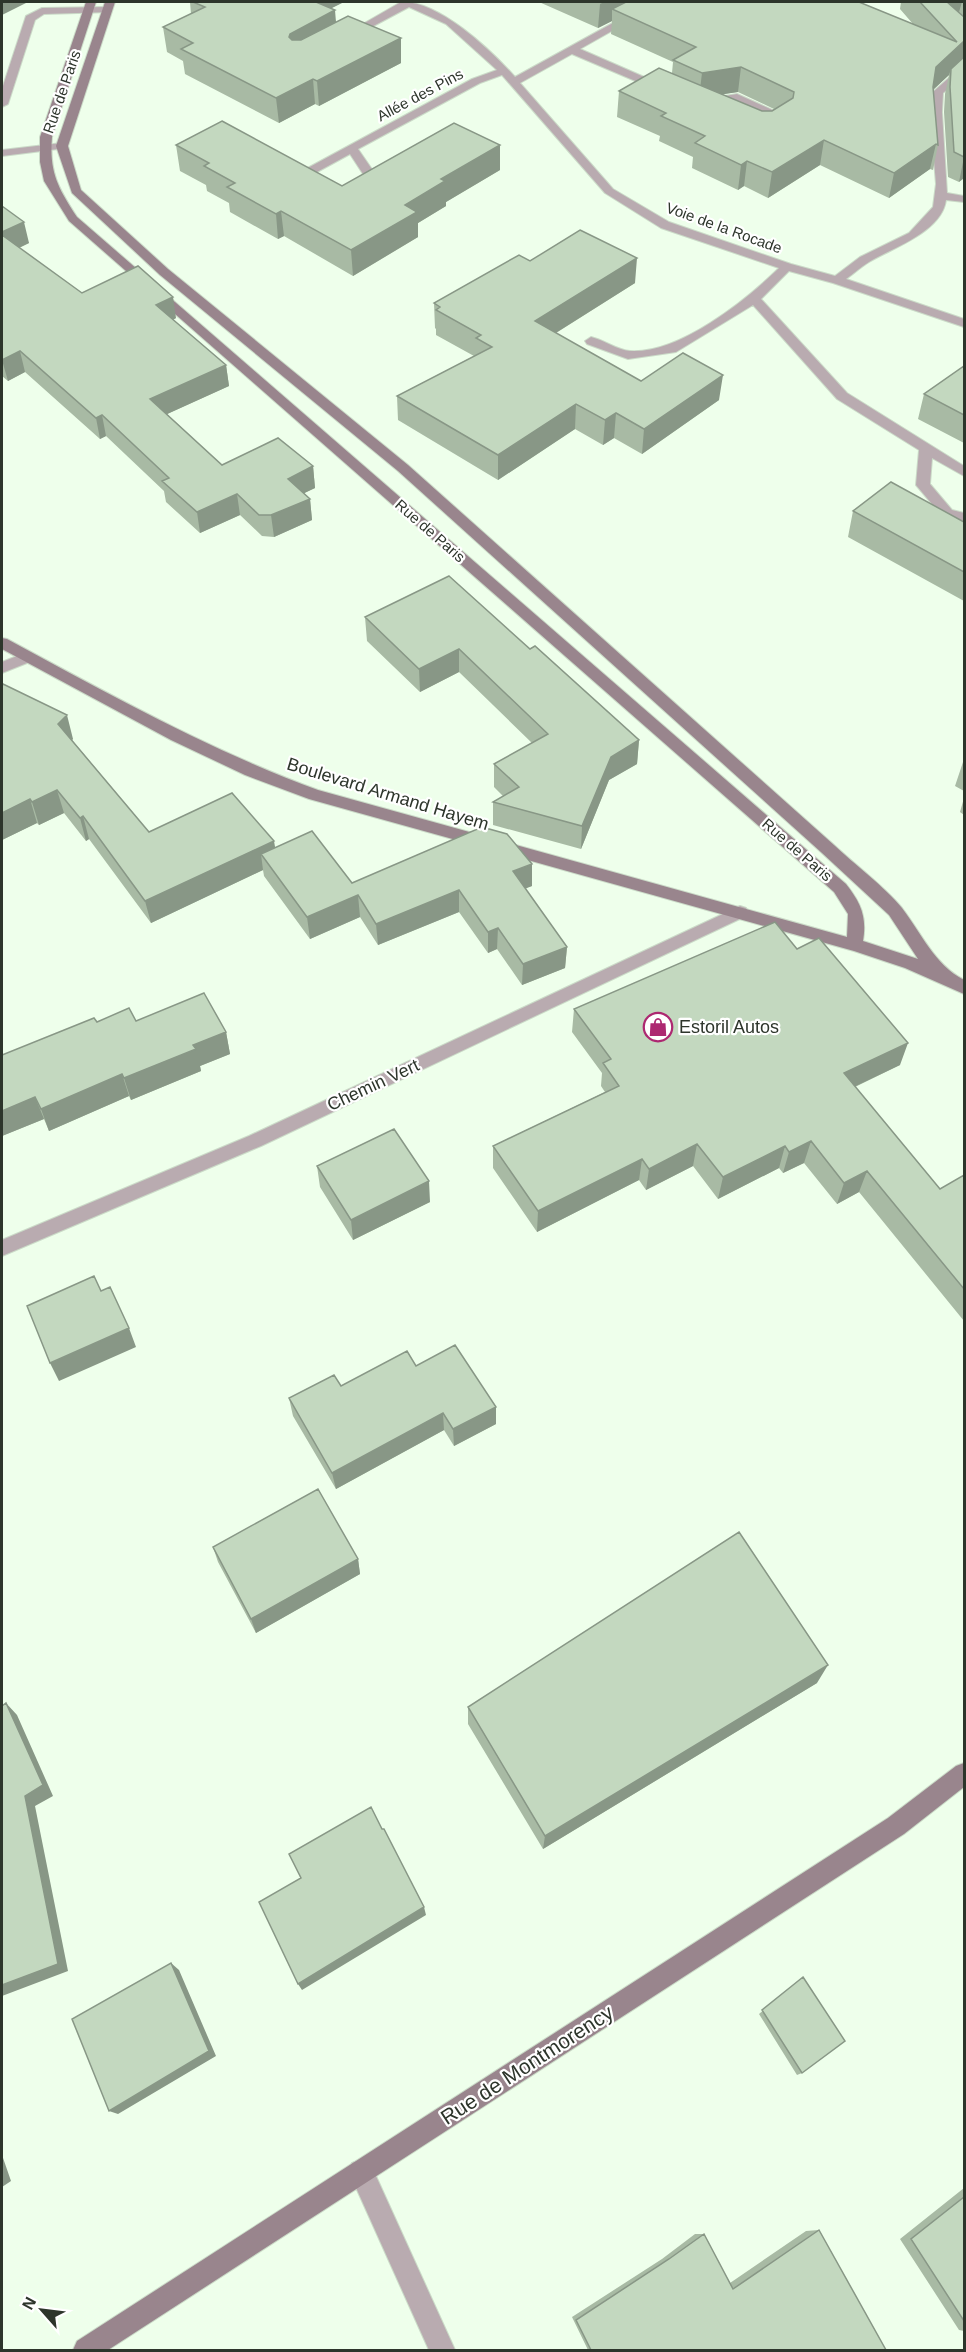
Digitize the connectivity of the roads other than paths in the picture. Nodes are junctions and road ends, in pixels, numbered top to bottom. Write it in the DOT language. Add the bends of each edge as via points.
graph roads {
  1 [pos="407,2"];
  2 [pos="658,2"];
  3 [pos="91,6"];
  4 [pos="109,6"];
  5 [pos="338,40"];
  6 [pos="571,49"];
  7 [pos="964,70"];
  8 [pos="504,71"];
  9 [pos="513,82"];
  10 [pos="676,95"];
  11 [pos="2,104"];
  12 [pos="719,113"];
  13 [pos="770,128"];
  14 [pos="62,146"];
  15 [pos="45,148"];
  16 [pos="352,148"];
  17 [pos="2,152"];
  18 [pos="314,187"];
  19 [pos="348,196"];
  20 [pos="940,196"];
  21 [pos="964,199"];
  22 [pos="787,267"];
  23 [pos="837,280"];
  24 [pos="754,299"];
  25 [pos="964,323"];
  26 [pos="591,341"];
  27 [pos="926,449"];
  28 [pos="964,472"];
  29 [pos="964,517"];
  30 [pos="2,643"];
  31 [pos="27,657"];
  32 [pos="2,668"];
  33 [pos="740,912"];
  34 [pos="854,945"];
  35 [pos="949,979"];
  36 [pos="964,988"];
  37 [pos="2,1248"];
  38 [pos="964,1774"];
  39 [pos="361,2172"];
  40 [pos="86,2350"];
  41 [pos="442,2350"];
  1 -- 5 [label="street"];
  1 -- 8 [label="street, Voie de la Rocade" via="450,22"];
  2 -- 6 [label="street" via="632,11"];
  3 -- 4 [label="street"];
  3 -- 11 [label="street" via="42,11 30,18"];
  3 -- 15 [label="main road, Rue de Paris"];
  4 -- 14 [label="main road, Rue de Paris"];
  6 -- 9 [label="street"];
  6 -- 10 [label="street"];
  7 -- 20 [label="street" via="938,92"];
  8 -- 9 [label="street, Voie de la Rocade"];
  8 -- 16 [label="street, Allée des Pins" via="476,81"];
  9 -- 22 [label="street, Voie de la Rocade" via="609,191 665,225"];
  12 -- 13 [label="street" via="698,104 737,97 784,118"];
  14 -- 15 [label="street"];
  14 -- 35 [label="main road, Rue de Paris" via="76,191 96,211 164,272 403,468 828,849 895,911 927,960"];
  15 -- 17 [label="street"];
  15 -- 34 [label="main road, Rue de Paris" via="47,179 73,219 840,888 852,902 859,920"];
  16 -- 18 [label="street, Allée des Pins" via="297,178"];
  16 -- 19 [label="street" via="374,181"];
  20 -- 21 [label="street"];
  20 -- 23 [label="street" via="939,208 913,236 864,260"];
  22 -- 23 [label="street, Voie de la Rocade"];
  22 -- 24 [label="street"];
  23 -- 25 [label="street, Voie de la Rocade"];
  24 -- 26 [label="street" via="676,348 628,355"];
  24 -- 27 [label="street" via="842,396"];
  27 -- 28 [label="street"];
  27 -- 29 [label="street" via="923,485 948,514"];
  30 -- 31 [label="main road, Boulevard Armand Hayem"];
  31 -- 32 [label="street"];
  31 -- 33 [label="main road, Boulevard Armand Hayem" via="176,736 250,771 314,795"];
  33 -- 34 [label="main road, Boulevard Armand Hayem"];
  33 -- 37 [label="street, Chemin Vert" via="255,1141"];
  34 -- 35 [label="main road, Rue de Paris"];
  35 -- 36 [label="main road, Rue de Paris"];
  38 -- 39 [label="main road, Rue de Montmorency" via="896,1826"];
  39 -- 40 [label="main road, Rue de Montmorency"];
  39 -- 41 [label="street"];
}
